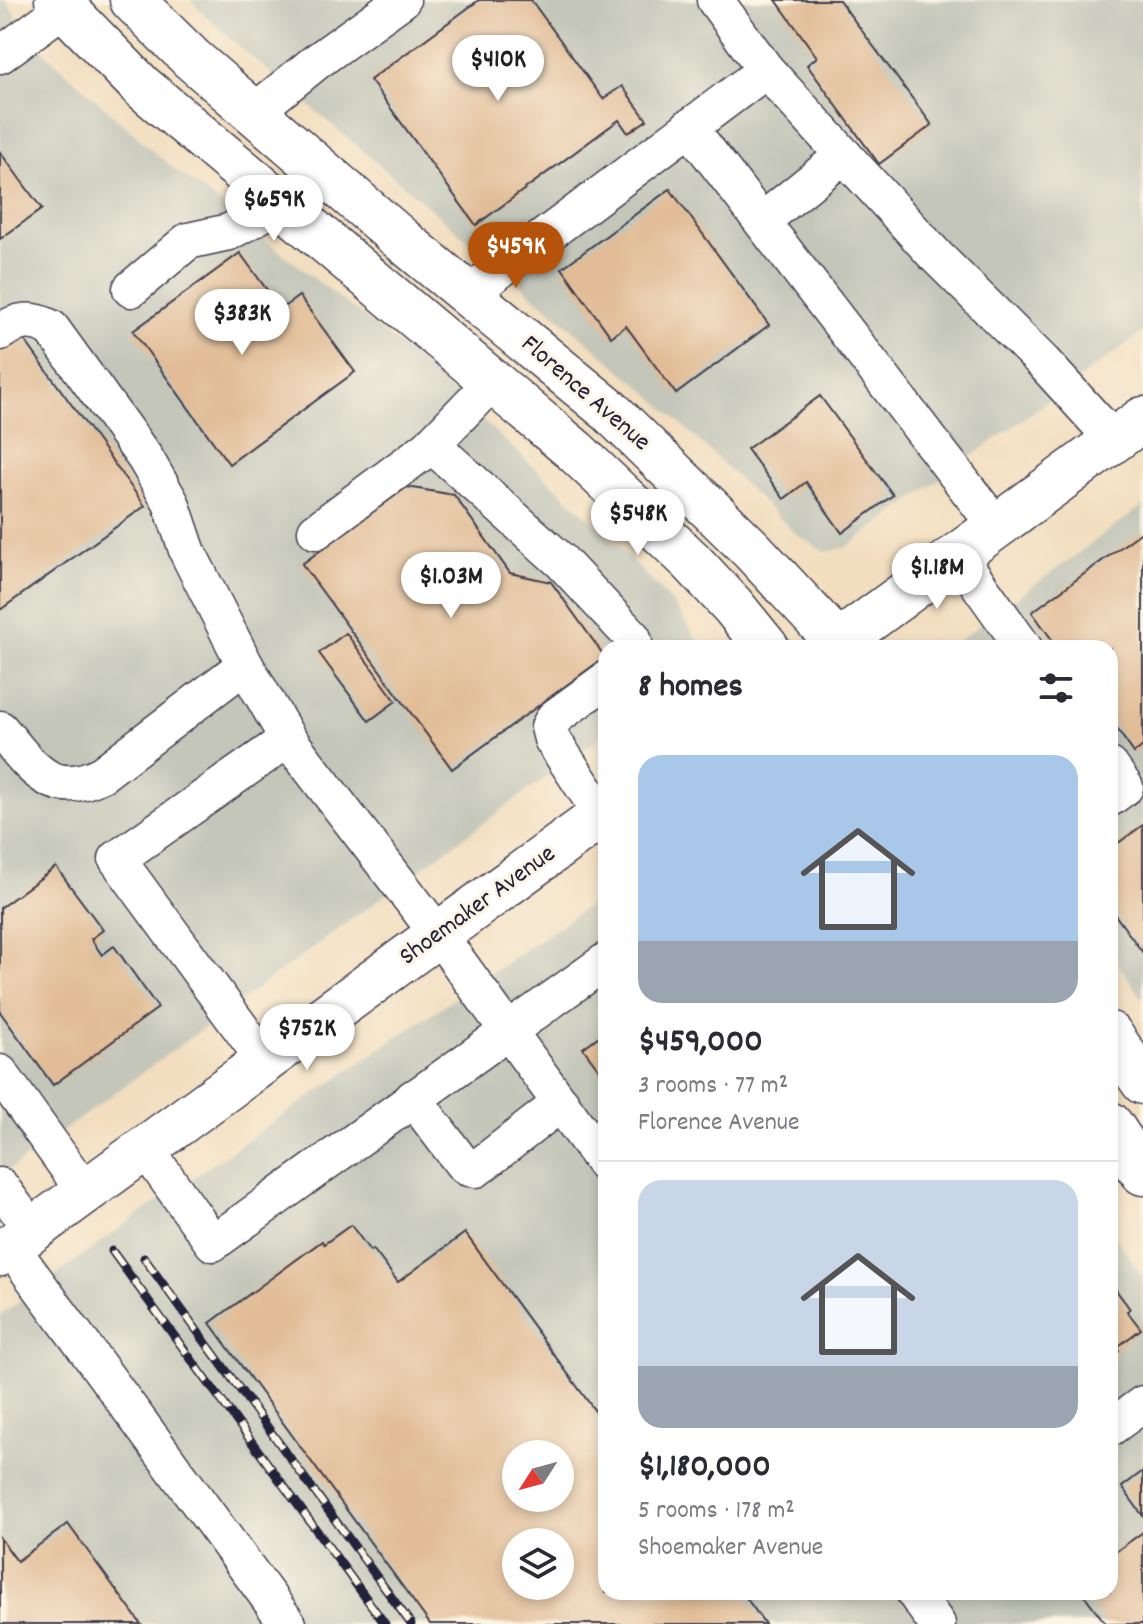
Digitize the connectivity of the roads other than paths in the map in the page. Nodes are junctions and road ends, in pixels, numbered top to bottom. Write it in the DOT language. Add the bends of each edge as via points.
graph roads {
  1 [pos="132,0"];
  2 [pos="402,0"];
  3 [pos="715,0"];
  4 [pos="61,4"];
  5 [pos="0,55"];
  6 [pos="766,70"];
  7 [pos="254,112"];
  8 [pos="689,127"];
  9 [pos="844,155"];
  10 [pos="280,204"];
  11 [pos="762,221"];
  12 [pos="131,289"];
  13 [pos="468,294"];
  14 [pos="0,332"];
  15 [pos="492,382"];
  16 [pos="1129,430"];
  17 [pos="431,445"];
  18 [pos="996,526"];
  19 [pos="316,531"];
  20 [pos="957,554"];
  21 [pos="633,640"];
  22 [pos="761,640"];
  23 [pos="832,640"];
  24 [pos="845,640"];
  25 [pos="1018,640"];
  26 [pos="245,665"];
  27 [pos="598,686"];
  28 [pos="0,729"];
  29 [pos="288,739"];
  30 [pos="598,804"];
  31 [pos="598,817"];
  32 [pos="438,934"];
  33 [pos="598,967"];
  34 [pos="508,1030"];
  35 [pos="1118,1046"];
  36 [pos="265,1061"];
  37 [pos="0,1073"];
  38 [pos="1143,1082"];
  39 [pos="413,1098"];
  40 [pos="561,1103"];
  41 [pos="145,1148"];
  42 [pos="598,1155"];
  43 [pos="0,1186"];
  44 [pos="85,1192"];
  45 [pos="14,1243"];
  46 [pos="1143,1404"];
  47 [pos="1118,1422"];
  48 [pos="920,1600"];
  49 [pos="288,1624"];
  50 [pos="937,1624"];
  1 -- 7 [label="main road, Florence Avenue"];
  2 -- 7 [label="lane"];
  3 -- 6 [label="lane"];
  4 -- 5 [label="lane"];
  4 -- 10 [label="main road, Florence Avenue" via="141,86"];
  6 -- 8 [label="lane"];
  6 -- 9 [label="lane"];
  7 -- 13 [label="main road, Florence Avenue"];
  8 -- 11 [label="lane"];
  8 -- 13 [label="lane"];
  9 -- 11 [label="lane"];
  9 -- 16 [label="lane" via="1043,362"];
  10 -- 12 [label="lane" via="229,232 188,241"];
  10 -- 15 [label="main road, Florence Avenue"];
  11 -- 18 [label="lane"];
  13 -- 23 [label="main road, Florence Avenue" via="610,411 752,550"];
  14 -- 26 [label="lane" via="31,320 51,328 145,458 171,503 188,553"];
  15 -- 17 [label="lane"];
  15 -- 22 [label="main road, Florence Avenue" via="575,451 691,561"];
  16 -- 18 [label="main road"];
  17 -- 19 [label="lane"];
  17 -- 21 [label="lane" via="561,561"];
  18 -- 20 [label="main road"];
  20 -- 24 [label="main road"];
  20 -- 25 [label="lane"];
  26 -- 28 [label="lane" via="82,784 59,784 34,769"];
  26 -- 29 [label="lane"];
  27 -- 30 [label="lane" via="549,727"];
  29 -- 32 [label="lane"];
  29 -- 36 [label="lane" via="117,859"];
  31 -- 32 [label="main road, Shoemaker Avenue"];
  32 -- 34 [label="lane"];
  32 -- 36 [label="main road, Shoemaker Avenue"];
  33 -- 34 [label="lane"];
  34 -- 39 [label="lane"];
  34 -- 40 [label="lane"];
  35 -- 38 [label="main road"];
  36 -- 41 [label="main road, Shoemaker Avenue"];
  37 -- 44 [label="lane"];
  39 -- 40 [label="lane" via="462,1163 476,1169"];
  39 -- 41 [label="lane" via="213,1243"];
  40 -- 42 [label="lane"];
  41 -- 44 [label="main road, Shoemaker Avenue"];
  43 -- 45 [label="lane"];
  44 -- 45 [label="main road, Shoemaker Avenue"];
  45 -- 49 [label="lane"];
  46 -- 47 [label="lane"];
  48 -- 50 [label="lane"];
}
